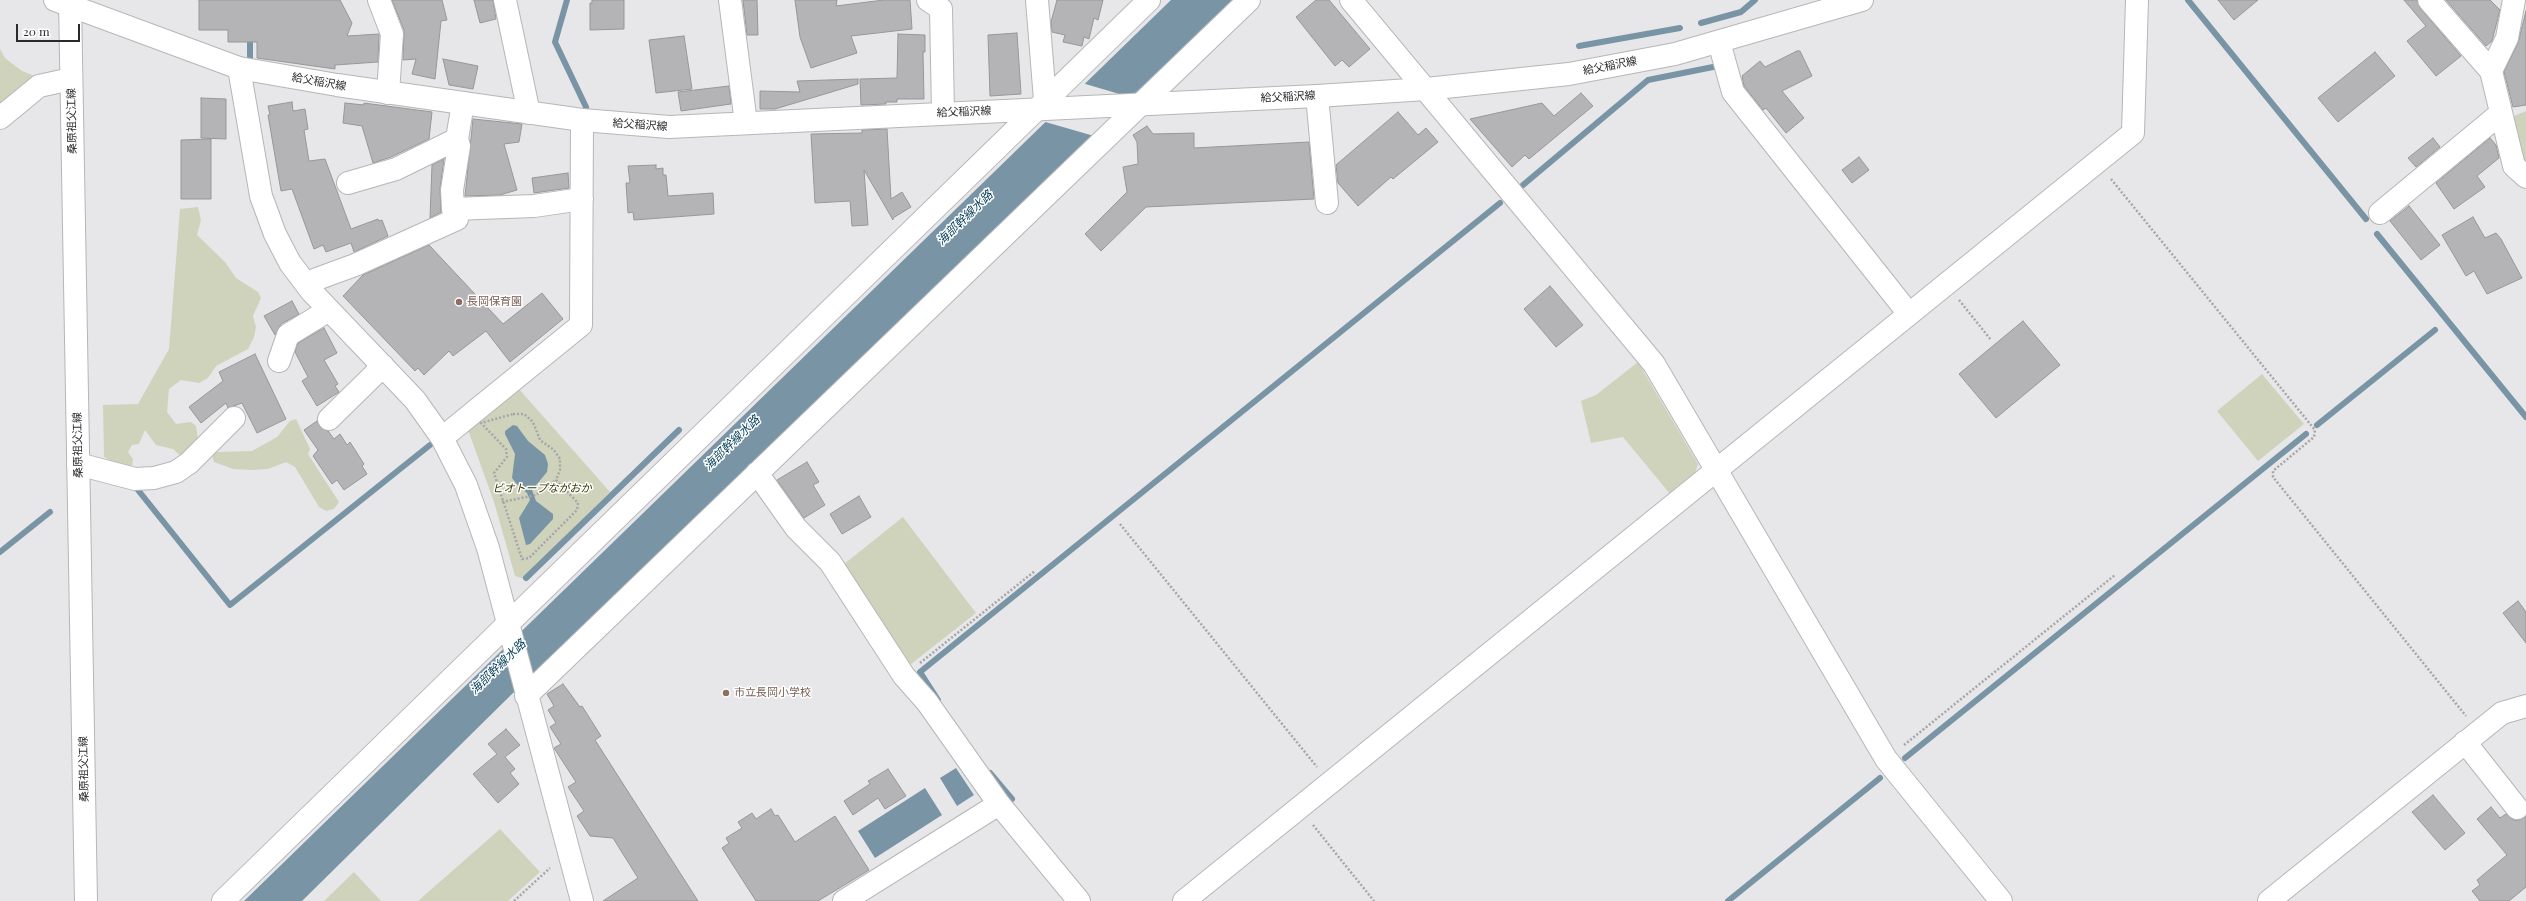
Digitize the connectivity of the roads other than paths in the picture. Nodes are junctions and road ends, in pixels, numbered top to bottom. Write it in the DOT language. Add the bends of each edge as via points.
graph roads {
  1 [pos="379,0"];
  2 [pos="505,0"];
  3 [pos="730,0"];
  4 [pos="928,0"];
  5 [pos="1037,0"];
  6 [pos="1149,0"];
  7 [pos="1249,0"];
  8 [pos="1351,0"];
  9 [pos="1862,0"];
  10 [pos="2137,0"];
  11 [pos="2429,0"];
  12 [pos="2514,0"];
  13 [pos="65,2"];
  14 [pos="1720,42"];
  15 [pos="239,68"];
  16 [pos="2491,71"];
  17 [pos="71,79"];
  18 [pos="1426,89"];
  19 [pos="388,93"];
  20 [pos="1317,96"];
  21 [pos="463,103"];
  22 [pos="1045,106"];
  23 [pos="1132,106"];
  24 [pos="529,113"];
  25 [pos="943,113"];
  26 [pos="2501,113"];
  27 [pos="0,118"];
  28 [pos="582,120"];
  29 [pos="746,123"];
  30 [pos="457,139"];
  31 [pos="2526,177"];
  32 [pos="348,183"];
  33 [pos="582,199"];
  34 [pos="1326,203"];
  35 [pos="453,209"];
  36 [pos="2380,213"];
  37 [pos="306,283"];
  38 [pos="329,310"];
  39 [pos="1909,314"];
  40 [pos="279,361"];
  41 [pos="383,366"];
  42 [pos="234,418"];
  43 [pos="329,418"];
  44 [pos="442,438"];
  45 [pos="78,464"];
  46 [pos="1715,469"];
  47 [pos="757,473"];
  48 [pos="509,630"];
  49 [pos="526,693"];
  50 [pos="2526,706"];
  51 [pos="2472,737"];
  52 [pos="999,804"];
  53 [pos="2517,808"];
  54 [pos="86,901"];
  55 [pos="223,901"];
  56 [pos="582,901"];
  57 [pos="844,901"];
  58 [pos="1079,901"];
  59 [pos="1184,901"];
  60 [pos="2001,901"];
  61 [pos="2269,901"];
  1 -- 19 [label="street" via="392,34"];
  2 -- 24 [label="street"];
  3 -- 29 [label="street"];
  4 -- 25 [label="street" via="941,9"];
  5 -- 22 [label="street"];
  6 -- 22 [label="street"];
  7 -- 23 [label="street"];
  8 -- 18 [label="street"];
  9 -- 14 [label="street, 給父稲沢線"];
  10 -- 39 [label="street" via="2132,133"];
  11 -- 16 [label="street"];
  12 -- 16 [label="street" via="2507,38"];
  13 -- 15 [label="street, 給父稲沢線"];
  13 -- 17 [label="street, 桑原祖父江線"];
  14 -- 18 [label="street, 給父稲沢線" via="1674,54 1569,74"];
  14 -- 39 [label="street" via="1733,92"];
  15 -- 19 [label="street, 給父稲沢線"];
  15 -- 37 [label="street" via="261,196 275,234 290,263"];
  16 -- 26 [label="street"];
  17 -- 27 [label="street" via="39,86"];
  17 -- 45 [label="street, 桑原祖父江線"];
  18 -- 20 [label="street, 給父稲沢線"];
  18 -- 46 [label="street" via="1654,364"];
  19 -- 21 [label="street, 給父稲沢線"];
  20 -- 23 [label="street, 給父稲沢線"];
  20 -- 34 [label="street"];
  21 -- 24 [label="street, 給父稲沢線"];
  21 -- 30 [label="street"];
  22 -- 23 [label="street, 給父稲沢線"];
  22 -- 25 [label="street, 給父稲沢線"];
  22 -- 48 [label="street"];
  23 -- 47 [label="street"];
  24 -- 28 [label="street, 給父稲沢線"];
  25 -- 29 [label="street, 給父稲沢線"];
  26 -- 31 [label="street" via="2514,166"];
  26 -- 36 [label="street"];
  28 -- 29 [label="street, 給父稲沢線" via="669,128"];
  28 -- 33 [label="street"];
  30 -- 32 [label="street" via="396,170"];
  30 -- 35 [label="street" via="459,146 452,190"];
  33 -- 35 [label="street" via="534,206"];
  33 -- 44 [label="street" via="581,325"];
  35 -- 37 [label="street" via="457,219 355,265"];
  37 -- 38 [label="street"];
  38 -- 40 [label="street" via="288,335"];
  38 -- 41 [label="street"];
  39 -- 46 [label="street"];
  41 -- 43 [label="street"];
  41 -- 44 [label="street" via="415,400"];
  42 -- 45 [label="street" via="189,464 168,474 135,479"];
  44 -- 48 [label="street" via="466,485 488,548"];
  45 -- 54 [label="street, 桑原祖父江線"];
  46 -- 59 [label="street"];
  46 -- 60 [label="street" via="1886,759"];
  47 -- 49 [label="street"];
  47 -- 52 [label="street" via="796,528 830,562 904,676 927,702"];
  48 -- 49 [label="street"];
  48 -- 55 [label="street"];
  49 -- 56 [label="street"];
  50 -- 51 [label="street" via="2502,713"];
  51 -- 53 [label="street"];
  51 -- 61 [label="street"];
  52 -- 57 [label="street"];
  52 -- 58 [label="street"];
}
